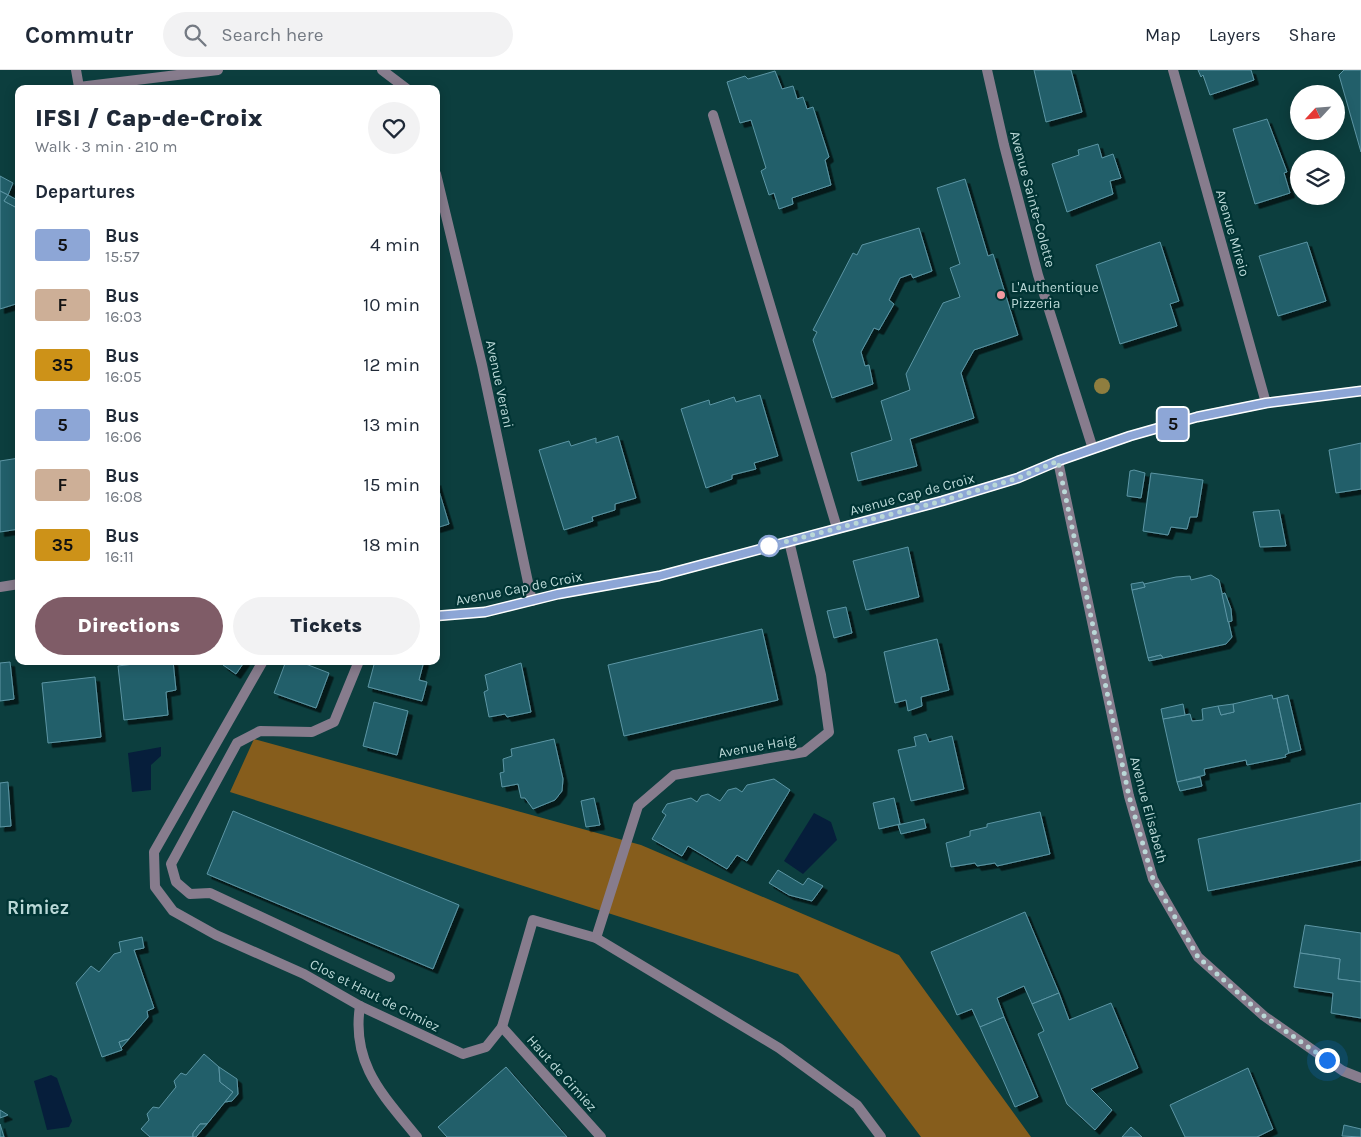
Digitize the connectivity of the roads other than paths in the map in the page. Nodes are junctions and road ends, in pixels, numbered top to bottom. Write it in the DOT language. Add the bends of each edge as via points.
graph roads {
  1 [pos="76,70"];
  2 [pos="218,70"];
  3 [pos="382,70"];
  4 [pos="987,70"];
  5 [pos="1173,70"];
  6 [pos="78,85"];
  7 [pos="102,85"];
  8 [pos="402,85"];
  9 [pos="713,116"];
  10 [pos="440,191"];
  11 [pos="1361,391"];
  12 [pos="1266,403"];
  13 [pos="1093,448"];
  14 [pos="1058,461"];
  15 [pos="837,528"];
  16 [pos="789,541"];
  17 [pos="15,585"];
  18 [pos="0,587"];
  19 [pos="532,601"];
  20 [pos="440,616"];
  21 [pos="261,665"];
  22 [pos="357,665"];
  23 [pos="596,938"];
  24 [pos="390,977"];
  25 [pos="360,1006"];
  26 [pos="502,1027"];
  27 [pos="1361,1078"];
  28 [pos="417,1137"];
  29 [pos="601,1137"];
  30 [pos="882,1137"];
  1 -- 6 [label="street"];
  2 -- 7 [label="street"];
  3 -- 8 [label="street"];
  4 -- 13 [label="street, Avenue Sainte-Colette" via="1038,275"];
  5 -- 12 [label="street, Avenue Mireio"];
  9 -- 15 [label="street"];
  10 -- 19 [label="street, Avenue Verani" via="482,365"];
  11 -- 12 [label="street, Avenue Cap de Croix"];
  12 -- 13 [label="street, Avenue Cap de Croix" via="1197,417"];
  13 -- 14 [label="street, Avenue Cap de Croix"];
  14 -- 15 [label="street, Avenue Cap de Croix" via="1018,478"];
  14 -- 27 [label="street, Avenue Elisabeth" via="1129,796 1153,879 1198,957 1264,1016 1343,1070"];
  15 -- 16 [label="street, Avenue Cap de Croix"];
  16 -- 19 [label="street, Avenue Cap de Croix" via="659,576"];
  16 -- 23 [label="street, Avenue Haig" via="822,675 829,732 804,752 674,775 638,806"];
  17 -- 18 [label="street"];
  19 -- 20 [label="street, Avenue Cap de Croix" via="485,612"];
  21 -- 25 [label="street, Clos et Haut de Cimiez" via="154,852 155,886 173,911 216,935 304,974"];
  22 -- 24 [label="street" via="334,722 312,732 260,731 238,743 171,864 176,882 190,894 210,893"];
  23 -- 26 [label="street, Clos et Haut de Cimiez" via="533,920"];
  23 -- 30 [label="street, Clos et Haut de Cimiez" via="779,1048 857,1105"];
  25 -- 26 [label="street, Clos et Haut de Cimiez" via="463,1054 486,1047"];
  25 -- 28 [label="street" via="356,1028 363,1058 381,1092"];
  26 -- 29 [label="street, Haut de Cimiez"];
}
